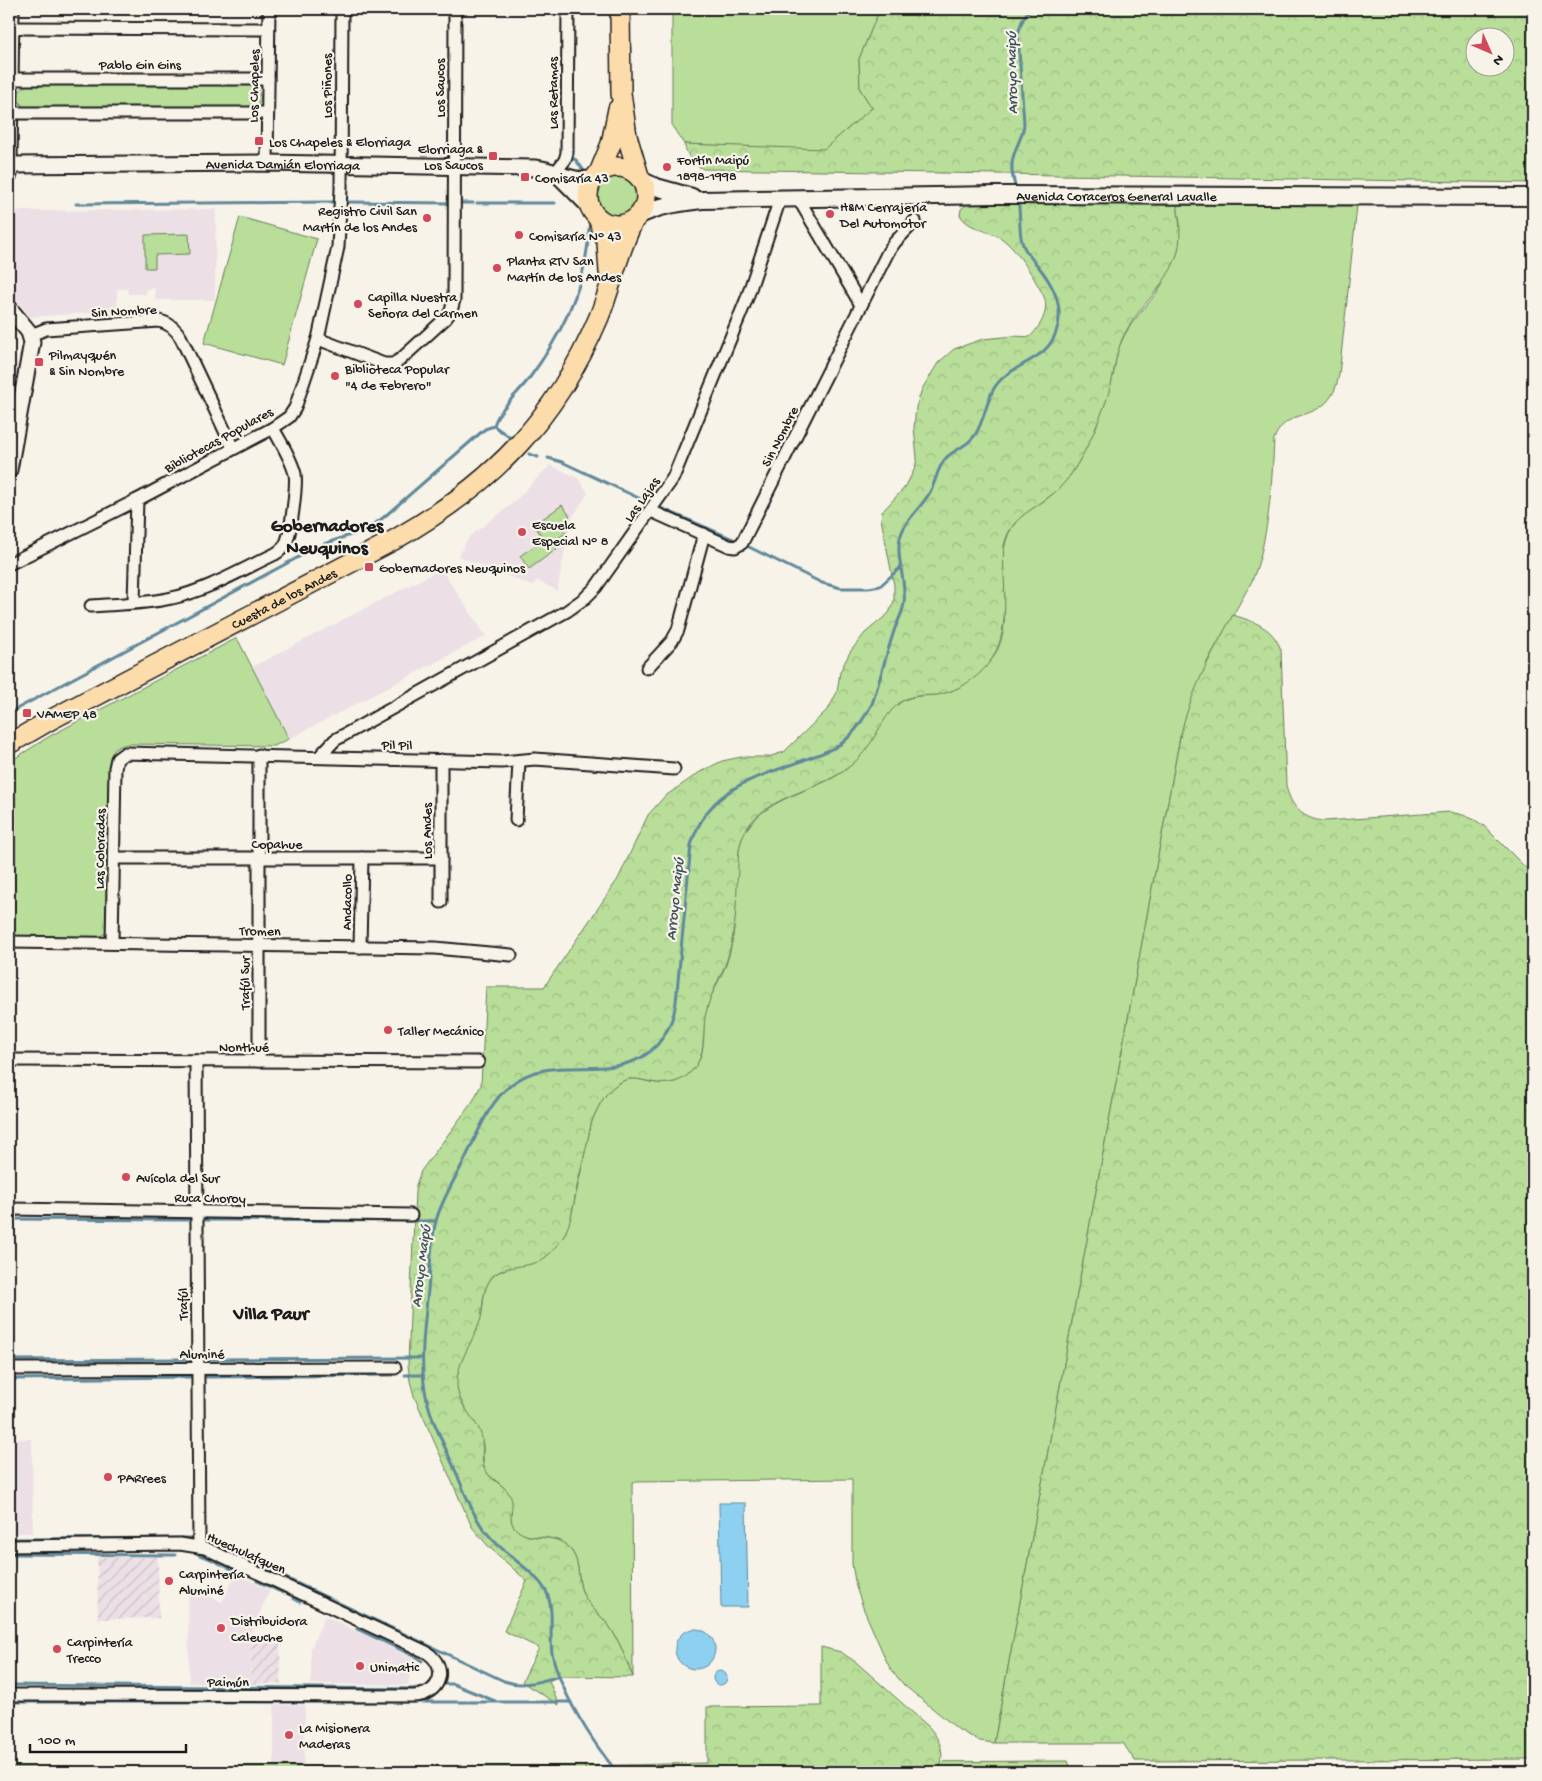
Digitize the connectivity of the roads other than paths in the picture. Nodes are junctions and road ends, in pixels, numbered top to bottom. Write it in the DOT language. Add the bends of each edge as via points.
graph roads {
  1 [pos="13,9"];
  2 [pos="269,9"];
  3 [pos="342,9"];
  4 [pos="455,9"];
  5 [pos="568,9"];
  6 [pos="620,9"];
  7 [pos="13,28"];
  8 [pos="268,29"];
  9 [pos="13,79"];
  10 [pos="268,79"];
  11 [pos="621,93"];
  12 [pos="267,113"];
  13 [pos="12,114"];
  14 [pos="267,163"];
  15 [pos="341,164"];
  16 [pos="454,167"];
  17 [pos="10,170"];
  18 [pos="555,173"];
  19 [pos="596,176"];
  20 [pos="641,178"];
  21 [pos="1533,196"];
  22 [pos="780,198"];
  23 [pos="798,198"];
  24 [pos="702,200"];
  25 [pos="594,213"];
  26 [pos="636,218"];
  27 [pos="915,221"];
  28 [pos="608,292"];
  29 [pos="861,305"];
  30 [pos="9,308"];
  31 [pos="31,335"];
  32 [pos="318,339"];
  33 [pos="274,428"];
  34 [pos="233,448"];
  35 [pos="9,470"];
  36 [pos="137,500"];
  37 [pos="651,511"];
  38 [pos="704,534"];
  39 [pos="9,564"];
  40 [pos="134,602"];
  41 [pos="91,606"];
  42 [pos="647,668"];
  43 [pos="9,744"];
  44 [pos="259,755"];
  45 [pos="119,756"];
  46 [pos="319,757"];
  47 [pos="441,760"];
  48 [pos="519,761"];
  49 [pos="674,769"];
  50 [pos="516,820"];
  51 [pos="114,858"];
  52 [pos="259,858"];
  53 [pos="362,858"];
  54 [pos="441,858"];
  55 [pos="441,902"];
  56 [pos="9,942"];
  57 [pos="112,943"];
  58 [pos="259,946"];
  59 [pos="360,947"];
  60 [pos="511,955"];
  61 [pos="9,1060"];
  62 [pos="196,1061"];
  63 [pos="259,1061"];
  64 [pos="478,1062"];
  65 [pos="9,1209"];
  66 [pos="197,1212"];
  67 [pos="411,1215"];
  68 [pos="198,1368"];
  69 [pos="395,1368"];
  70 [pos="9,1369"];
  71 [pos="9,1546"];
  72 [pos="199,1547"];
  73 [pos="439,1679"];
  74 [pos="9,1695"];
  1 -- 7 [label="street"];
  2 -- 8 [label="street, Los Chapeles"];
  3 -- 15 [label="street, Los Piñones"];
  4 -- 16 [label="street, Los Saucos"];
  5 -- 18 [label="street, Las Retamas" via="567,152"];
  6 -- 11 [label="main road"];
  7 -- 8 [label="street"];
  7 -- 9 [label="street"];
  8 -- 10 [label="street, Los Chapeles"];
  9 -- 10 [label="street, Pablo Gin Gins"];
  9 -- 13 [label="street"];
  10 -- 12 [label="street, Los Chapeles"];
  11 -- 19 [label="main road" via="611,144"];
  11 -- 20 [label="main road" via="627,136"];
  12 -- 13 [label="street"];
  12 -- 14 [label="street, Los Chapeles"];
  13 -- 17 [label="street"];
  14 -- 15 [label="street, Avenida Damián Elorriaga"];
  14 -- 17 [label="street, Avenida Damián Elorriaga"];
  15 -- 16 [label="street, Avenida Damián Elorriaga"];
  15 -- 32 [label="street, Bibliotecas Populares" via="340,234"];
  16 -- 18 [label="street, Avenida Damián Elorriaga" via="535,168"];
  16 -- 32 [label="street, Los Saucos" via="454,300 449,315 401,359 388,365"];
  18 -- 19 [label="street, Avenida Damián Elorriaga" via="575,180"];
  18 -- 25 [label="street"];
  19 -- 20 [label="main road" via="610,167 622,167 629,168"];
  19 -- 25 [label="main road" via="588,196"];
  20 -- 24 [label="main road, Avenida Coraceros General Lavalle" via="656,187"];
  20 -- 26 [label="main road" via="647,199"];
  21 -- 23 [label="main road, Avenida Coraceros General Lavalle"];
  22 -- 23 [label="main road, Avenida Coraceros General Lavalle"];
  22 -- 24 [label="main road, Avenida Coraceros General Lavalle"];
  22 -- 37 [label="street, Las Lajas" via="747,298 679,464 669,486"];
  23 -- 29 [label="street"];
  24 -- 26 [label="main road, Avenida Coraceros General Lavalle" via="659,206"];
  25 -- 26 [label="main road" via="615,225"];
  25 -- 28 [label="main road, Cuesta de los Andes" via="607,243"];
  26 -- 28 [label="main road, Cuesta de los Andes" via="623,243"];
  27 -- 29 [label="street, Sin Nombre" via="891,247"];
  28 -- 43 [label="main road, Cuesta de los Andes" via="582,354 550,406 509,456 465,494 421,524 364,556"];
  29 -- 38 [label="street, Sin Nombre" via="742,542 732,547"];
  30 -- 31 [label="street"];
  31 -- 34 [label="street, Sin Nombre" via="46,329 159,321 168,324 182,338"];
  31 -- 35 [label="street" via="32,346"];
  32 -- 33 [label="street, Bibliotecas Populares" via="292,413"];
  33 -- 34 [label="street, Bibliotecas Populares"];
  33 -- 40 [label="street" via="296,478 284,548 191,593 171,599"];
  34 -- 36 [label="street, Bibliotecas Populares"];
  36 -- 39 [label="street, Bibliotecas Populares"];
  36 -- 40 [label="street"];
  37 -- 38 [label="street, Sin Nombre"];
  37 -- 46 [label="street, Las Lajas" via="592,592 580,602 335,740"];
  38 -- 42 [label="street" via="678,630"];
  40 -- 41 [label="street"];
  44 -- 45 [label="street, Pil Pil" via="128,752"];
  44 -- 46 [label="street, Pil Pil"];
  44 -- 52 [label="street, Trafúl Sur"];
  45 -- 51 [label="street, Las Coloradas" via="115,768"];
  46 -- 47 [label="street, Pil Pil"];
  47 -- 48 [label="street, Pil Pil"];
  47 -- 54 [label="street, Los Andes"];
  48 -- 49 [label="street, Pil Pil" via="536,759"];
  48 -- 50 [label="street"];
  51 -- 52 [label="street, Copahue"];
  51 -- 57 [label="street, Las Coloradas"];
  52 -- 53 [label="street, Copahue"];
  52 -- 58 [label="street, Trafúl Sur"];
  53 -- 54 [label="street, Copahue"];
  53 -- 59 [label="street, Andacollo"];
  54 -- 55 [label="street, Los Andes"];
  56 -- 57 [label="street, Tromen"];
  57 -- 58 [label="street, Tromen"];
  58 -- 59 [label="street, Tromen"];
  58 -- 63 [label="street, Trafúl Sur"];
  59 -- 60 [label="street, Tromen" via="445,948"];
  61 -- 62 [label="street, Nonthué"];
  62 -- 63 [label="street, Nonthué"];
  62 -- 66 [label="street, Trafúl"];
  63 -- 64 [label="street, Nonthué"];
  65 -- 66 [label="street, Ruca Choroy"];
  66 -- 67 [label="street, Ruca Choroy"];
  66 -- 68 [label="street, Trafúl"];
  68 -- 69 [label="street, Aluminé"];
  68 -- 70 [label="street, Aluminé"];
  68 -- 72 [label="street, Trafúl"];
  71 -- 72 [label="street, Huechulafquen" via="180,1544"];
  72 -- 73 [label="street, Huechulafquen" via="426,1652 438,1663"];
  73 -- 74 [label="street, Paimún" via="429,1692 414,1696"];
}
